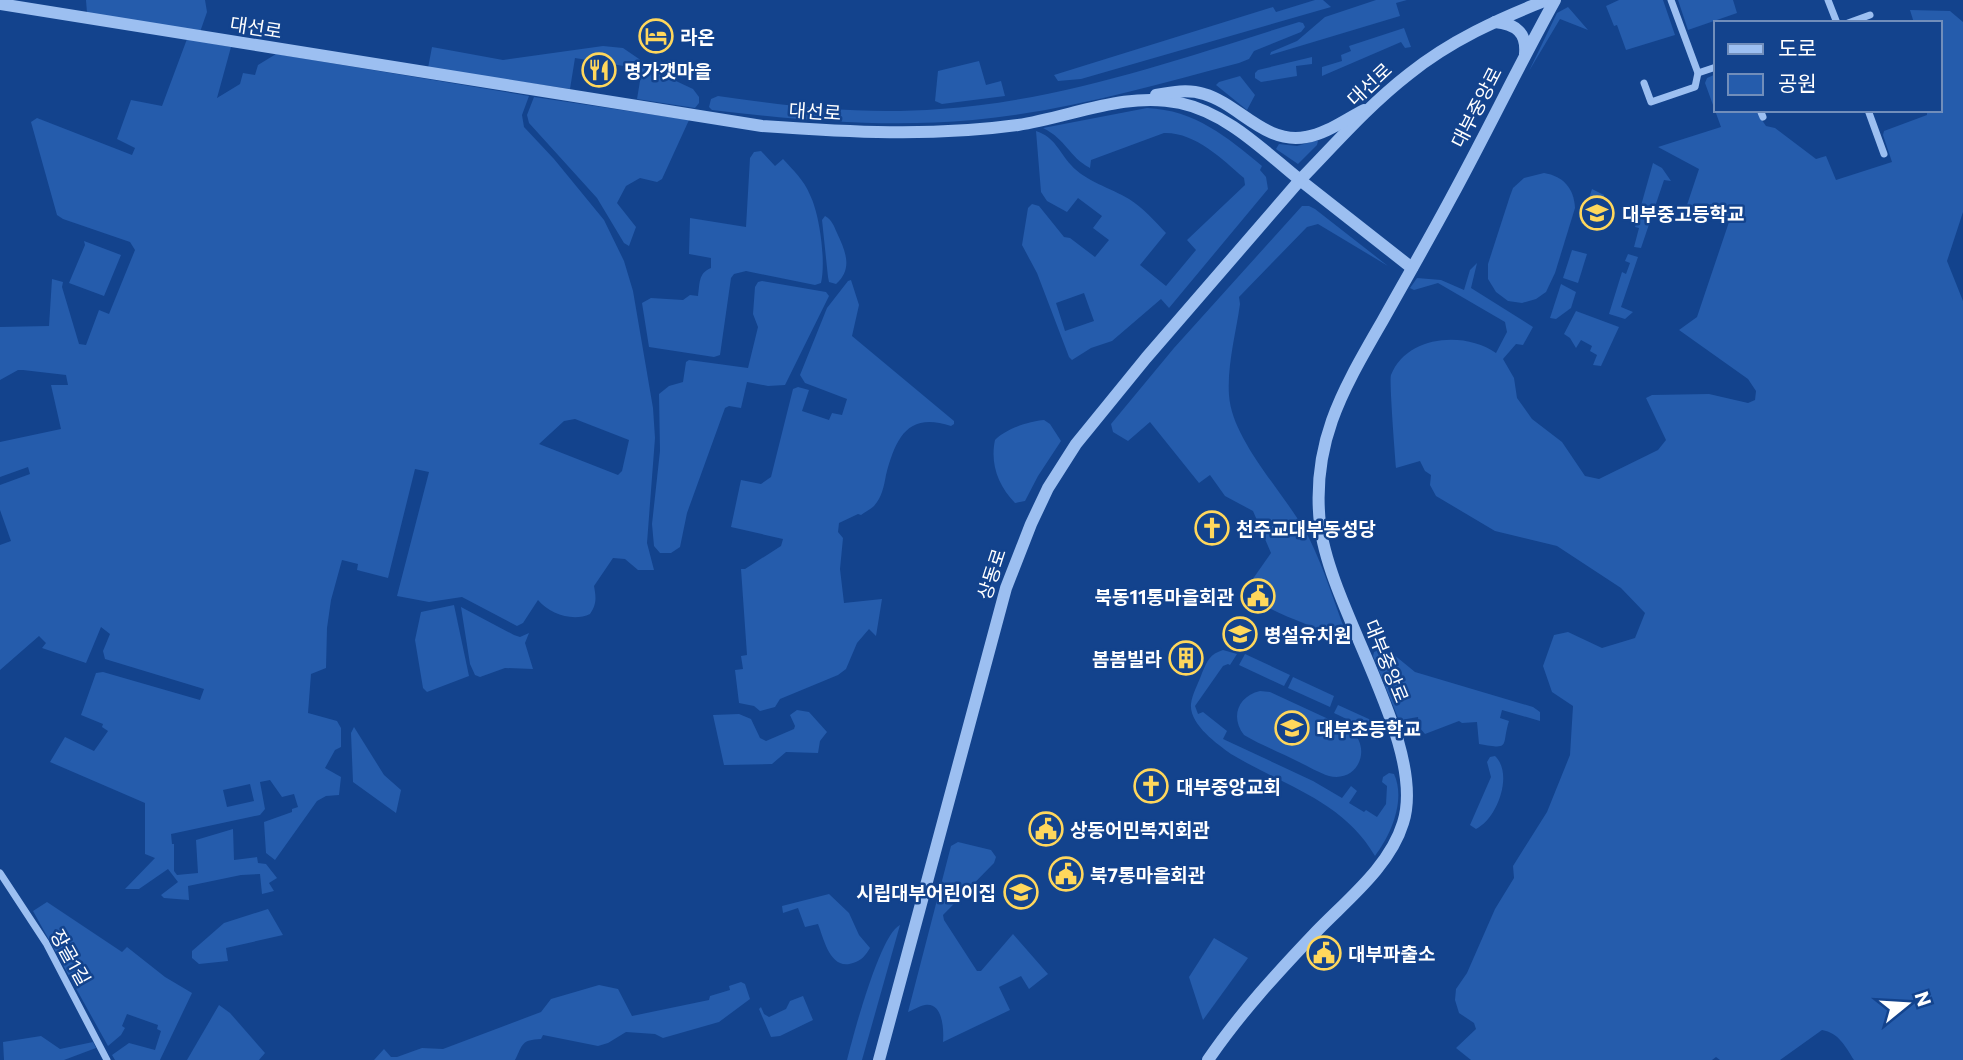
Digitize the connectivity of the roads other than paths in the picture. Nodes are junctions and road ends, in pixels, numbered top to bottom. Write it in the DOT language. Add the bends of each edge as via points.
graph roads {
  1 [pos="1547,0"];
  2 [pos="1555,0"];
  3 [pos="1671,0"];
  4 [pos="1828,0"];
  5 [pos="0,4"];
  6 [pos="1870,15"];
  7 [pos="1836,21"];
  8 [pos="1854,21"];
  9 [pos="1494,22"];
  10 [pos="1525,54"];
  11 [pos="1714,68"];
  12 [pos="1698,74"];
  13 [pos="1644,83"];
  14 [pos="1128,100"];
  15 [pos="1374,105"];
  16 [pos="1869,112"];
  17 [pos="1884,154"];
  18 [pos="1300,180"];
  19 [pos="1412,268"];
  20 [pos="0,873"];
  21 [pos="107,1060"];
  22 [pos="878,1060"];
  23 [pos="1208,1060"];
  1 -- 9 [label="street, 대선로"];
  2 -- 10 [label="street, 대부중앙로"];
  3 -- 12 [label="street"];
  4 -- 7 [label="street"];
  5 -- 14 [label="street, 대선로" via="762,126 932,132 1017,125"];
  6 -- 8 [label="street"];
  9 -- 10 [label="street" via="1520,31"];
  9 -- 15 [label="street, 대선로" via="1427,60"];
  10 -- 19 [label="street, 대부중앙로"];
  11 -- 12 [label="street"];
  12 -- 13 [label="street" via="1695,87 1651,102"];
  14 -- 15 [label="street" via="1169,92 1205,94 1271,132 1303,138"];
  14 -- 18 [label="street, 대선로" via="1167,100 1209,113"];
  15 -- 18 [label="street, 대선로"];
  16 -- 17 [label="street"];
  18 -- 19 [label="street"];
  18 -- 22 [label="street, 상동로" via="1090,425 1048,488 1013,566"];
  19 -- 23 [label="street, 대부중앙로" via="1340,396 1324,448 1319,505 1329,566 1399,747 1407,791 1405,815 1385,858 1248,1003"];
  20 -- 21 [label="street, 장골1길" via="51,953"];
}
